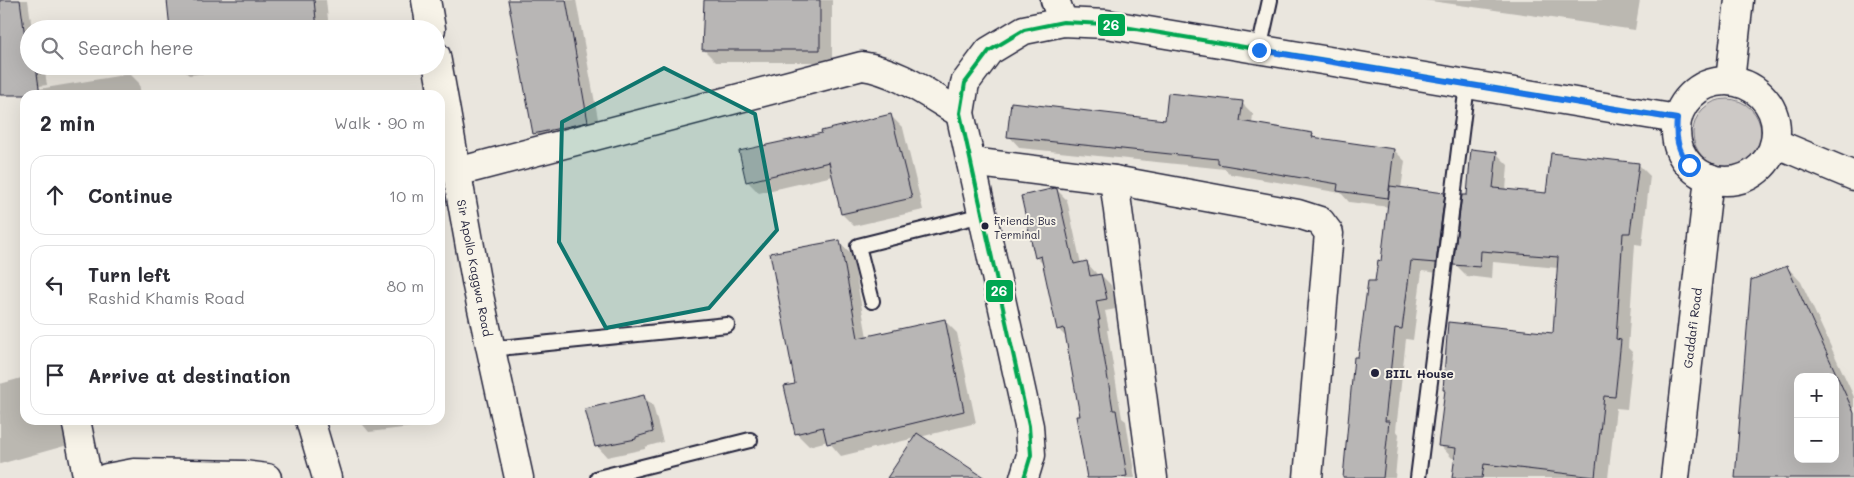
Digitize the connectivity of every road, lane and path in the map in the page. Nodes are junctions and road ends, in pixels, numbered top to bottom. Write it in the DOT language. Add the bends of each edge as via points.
graph roads {
  1 [pos="426,0"];
  2 [pos="1270,0"];
  3 [pos="1739,0"];
  4 [pos="1059,11"];
  5 [pos="430,20"];
  6 [pos="1259,50"];
  7 [pos="439,75"];
  8 [pos="1730,81"];
  9 [pos="1467,84"];
  10 [pos="442,90"];
  11 [pos="445,106"];
  12 [pos="960,113"];
  13 [pos="1677,119"];
  14 [pos="1775,143"];
  15 [pos="971,162"];
  16 [pos="457,172"];
  17 [pos="1854,176"];
  18 [pos="1710,178"];
  19 [pos="1114,180"];
  20 [pos="982,215"];
  21 [pos="872,301"];
  22 [pos="727,324"];
  23 [pos="490,349"];
  24 [pos="77,425"];
  25 [pos="311,425"];
  26 [pos="750,440"];
  27 [pos="90,478"];
  28 [pos="107,478"];
  29 [pos="267,478"];
  30 [pos="327,478"];
  31 [pos="519,478"];
  32 [pos="598,478"];
  33 [pos="1024,478"];
  34 [pos="1152,478"];
  35 [pos="1308,478"];
  36 [pos="1418,478"];
  37 [pos="1675,478"];
  1 -- 5 [label="street"];
  2 -- 6 [label="lane"];
  3 -- 8 [label="street"];
  4 -- 6 [label="street" via="1106,24"];
  4 -- 12 [label="street" via="989,51 966,83"];
  6 -- 9 [label="street"];
  7 -- 10 [label="street, Sir Apollo Kaggwa Road"];
  8 -- 13 [label="street" via="1702,87 1682,106"];
  8 -- 14 [label="street" via="1754,89 1771,107 1777,131"];
  9 -- 13 [label="street"];
  9 -- 36 [label="lane"];
  11 -- 16 [label="street, Sir Apollo Kaggwa Road"];
  12 -- 15 [label="street"];
  12 -- 16 [label="street" via="880,68 862,66"];
  13 -- 18 [label="street" via="1677,144 1682,155 1698,173"];
  14 -- 17 [label="street"];
  14 -- 18 [label="street" via="1766,162 1741,180"];
  15 -- 19 [label="street"];
  15 -- 20 [label="street"];
  16 -- 23 [label="street, Sir Apollo Kaggwa Road"];
  18 -- 37 [label="street, Gaddafi Road"];
  19 -- 34 [label="street"];
  19 -- 35 [label="street" via="1298,214 1320,221 1329,233"];
  20 -- 21 [label="lane" via="858,246"];
  20 -- 33 [label="street" via="1029,426 1031,456"];
  22 -- 23 [label="lane"];
  23 -- 31 [label="street, Sir Apollo Kaggwa Road"];
  24 -- 27 [label="street"];
  25 -- 30 [label="street"];
  26 -- 32 [label="lane"];
  28 -- 29 [label="street" via="134,473"];
}
